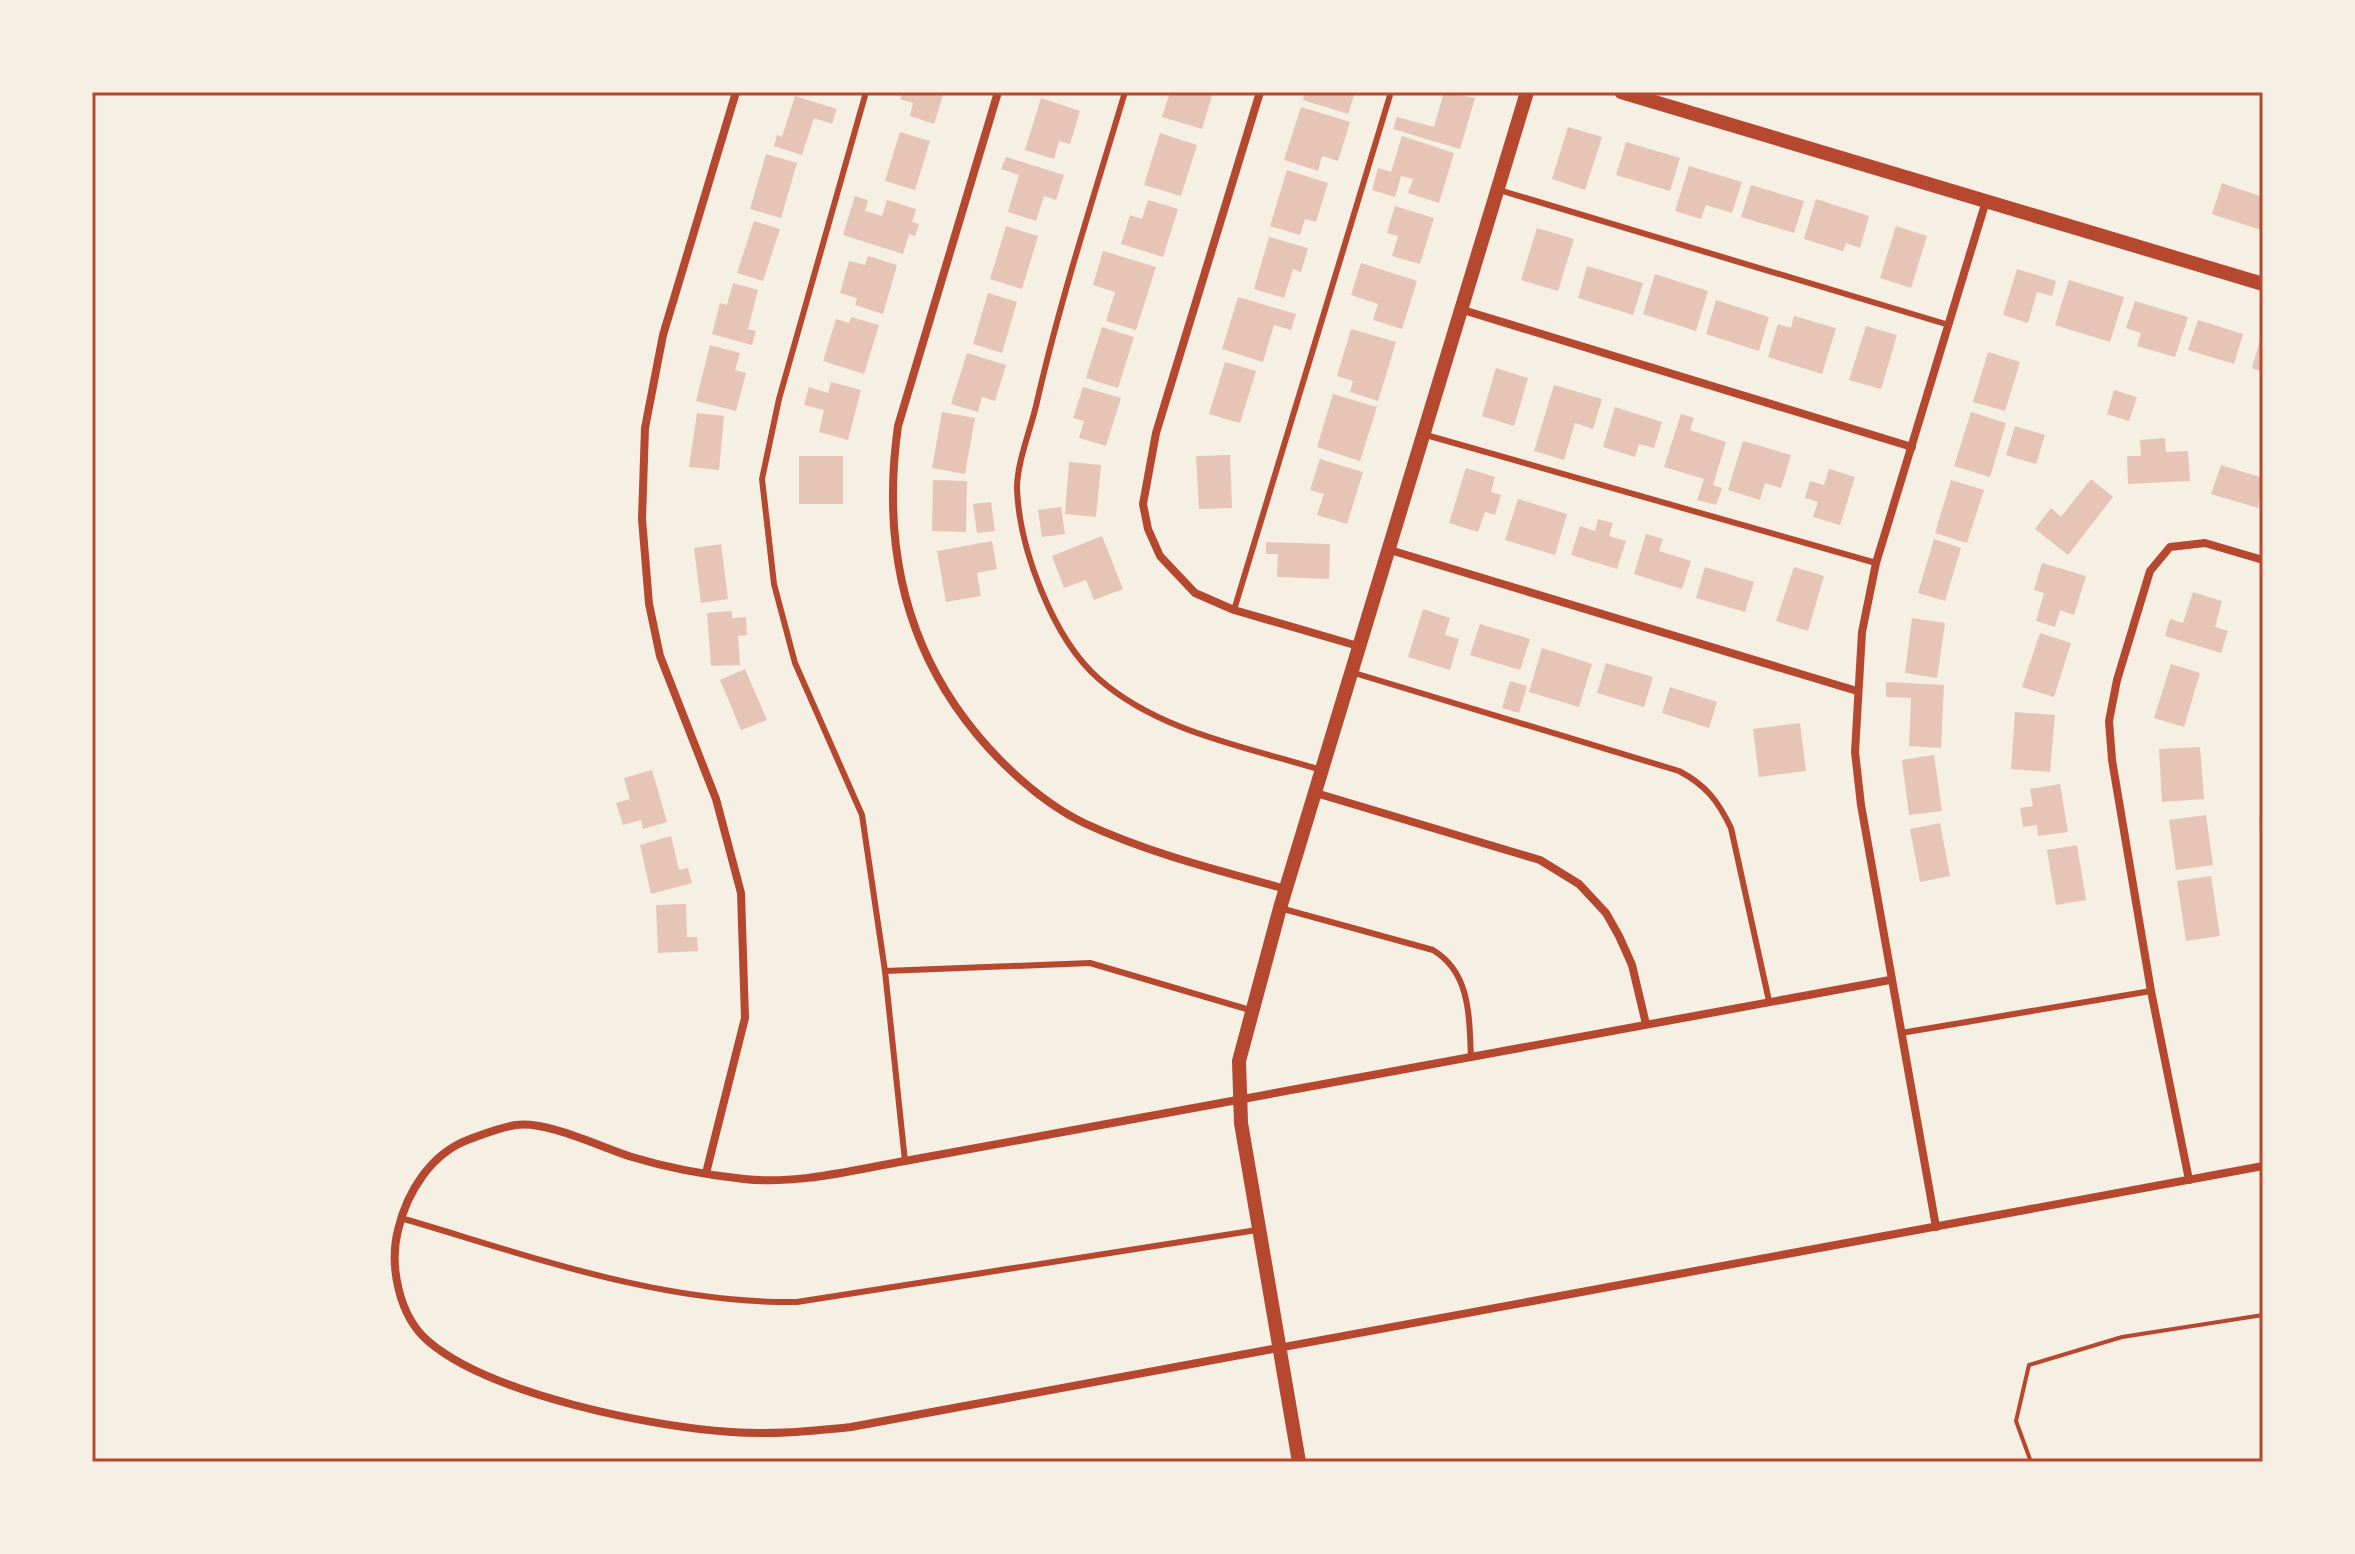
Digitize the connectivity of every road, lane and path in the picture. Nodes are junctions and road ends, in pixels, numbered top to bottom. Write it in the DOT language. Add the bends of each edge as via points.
graph roads {
  1 [pos="736,92"];
  2 [pos="866,92"];
  3 [pos="998,92"];
  4 [pos="1125,92"];
  5 [pos="1260,92"];
  6 [pos="1391,92"];
  7 [pos="1527,92"];
  8 [pos="1621,92"];
  9 [pos="1499,190"];
  10 [pos="1986,201"];
  11 [pos="2263,284"];
  12 [pos="1463,310"];
  13 [pos="1949,325"];
  14 [pos="1426,435"];
  15 [pos="1912,447"];
  16 [pos="1390,550"];
  17 [pos="2263,560"];
  18 [pos="1876,563"];
  19 [pos="1234,610"];
  20 [pos="1358,646"];
  21 [pos="1351,672"];
  22 [pos="1857,691"];
  23 [pos="1322,770"];
  24 [pos="1316,793"];
  25 [pos="1286,889"];
  26 [pos="1280,908"];
  27 [pos="885,971"];
  28 [pos="1890,980"];
  29 [pos="2151,991"];
  30 [pos="1769,1001"];
  31 [pos="1250,1010"];
  32 [pos="1646,1024"];
  33 [pos="1901,1033"];
  34 [pos="1471,1058"];
  35 [pos="1239,1099"];
  36 [pos="905,1161"];
  37 [pos="2263,1166"];
  38 [pos="706,1173"];
  39 [pos="2189,1180"];
  40 [pos="401,1218"];
  41 [pos="1936,1227"];
  42 [pos="1258,1230"];
  43 [pos="2263,1315"];
  44 [pos="1280,1349"];
  45 [pos="1299,1462"];
  46 [pos="2031,1462"];
  1 -- 38 [label="street" via="660,347 645,428 642,519 649,604 660,656 716,799 741,893 745,1018"];
  2 -- 27 [label="lane" via="779,399 762,479 774,584 795,663 862,815"];
  3 -- 25 [label="street" via="898,426 892,472 894,531 902,588 917,639 949,700 981,741 1052,805 1155,852"];
  4 -- 23 [label="lane" via="1047,356 1017,486 1025,542 1056,623 1098,678 1146,710 1191,730"];
  5 -- 19 [label="street" via="1156,433 1143,504 1160,556 1176,576 1195,593"];
  6 -- 19 [label="lane"];
  7 -- 9 [label="street"];
  8 -- 10 [label="street"];
  9 -- 12 [label="street"];
  9 -- 13 [label="lane"];
  10 -- 11 [label="street"];
  10 -- 13 [label="street"];
  12 -- 14 [label="street"];
  12 -- 15 [label="street"];
  13 -- 15 [label="street"];
  14 -- 16 [label="street"];
  14 -- 18 [label="lane"];
  15 -- 18 [label="street"];
  16 -- 20 [label="street"];
  16 -- 22 [label="street"];
  17 -- 29 [label="street" via="2205,543 2170,547 2150,571 2109,721"];
  18 -- 22 [label="street"];
  19 -- 20 [label="street"];
  20 -- 21 [label="street"];
  21 -- 23 [label="street"];
  21 -- 30 [label="lane" via="1701,782 1731,828"];
  22 -- 28 [label="street" via="1855,752 1861,805"];
  23 -- 24 [label="street"];
  24 -- 25 [label="street"];
  24 -- 32 [label="street" via="1540,860 1579,884 1619,936"];
  25 -- 26 [label="street"];
  26 -- 31 [label="street"];
  26 -- 34 [label="lane" via="1433,950 1451,961 1467,995"];
  27 -- 31 [label="lane" via="1090,963"];
  27 -- 36 [label="lane"];
  28 -- 30 [label="street"];
  28 -- 33 [label="street"];
  29 -- 33 [label="lane"];
  29 -- 39 [label="street"];
  30 -- 32 [label="street"];
  31 -- 35 [label="street" via="1239,1061"];
  32 -- 34 [label="street"];
  33 -- 41 [label="street"];
  34 -- 35 [label="street"];
  35 -- 36 [label="street"];
  35 -- 42 [label="street"];
  36 -- 38 [label="street" via="776,1181"];
  37 -- 39 [label="street"];
  38 -- 40 [label="street" via="517,1125 466,1140 441,1154 409,1195"];
  39 -- 41 [label="street"];
  40 -- 42 [label="lane" via="654,1289 747,1303 811,1300"];
  40 -- 44 [label="street" via="395,1243 400,1292 426,1339 448,1356 477,1373 533,1392 684,1427 793,1433 851,1427"];
  41 -- 44 [label="street"];
  42 -- 44 [label="street"];
  43 -- 46 [label="path" via="2122,1337 2029,1365 2016,1421"];
  44 -- 45 [label="street"];
}
